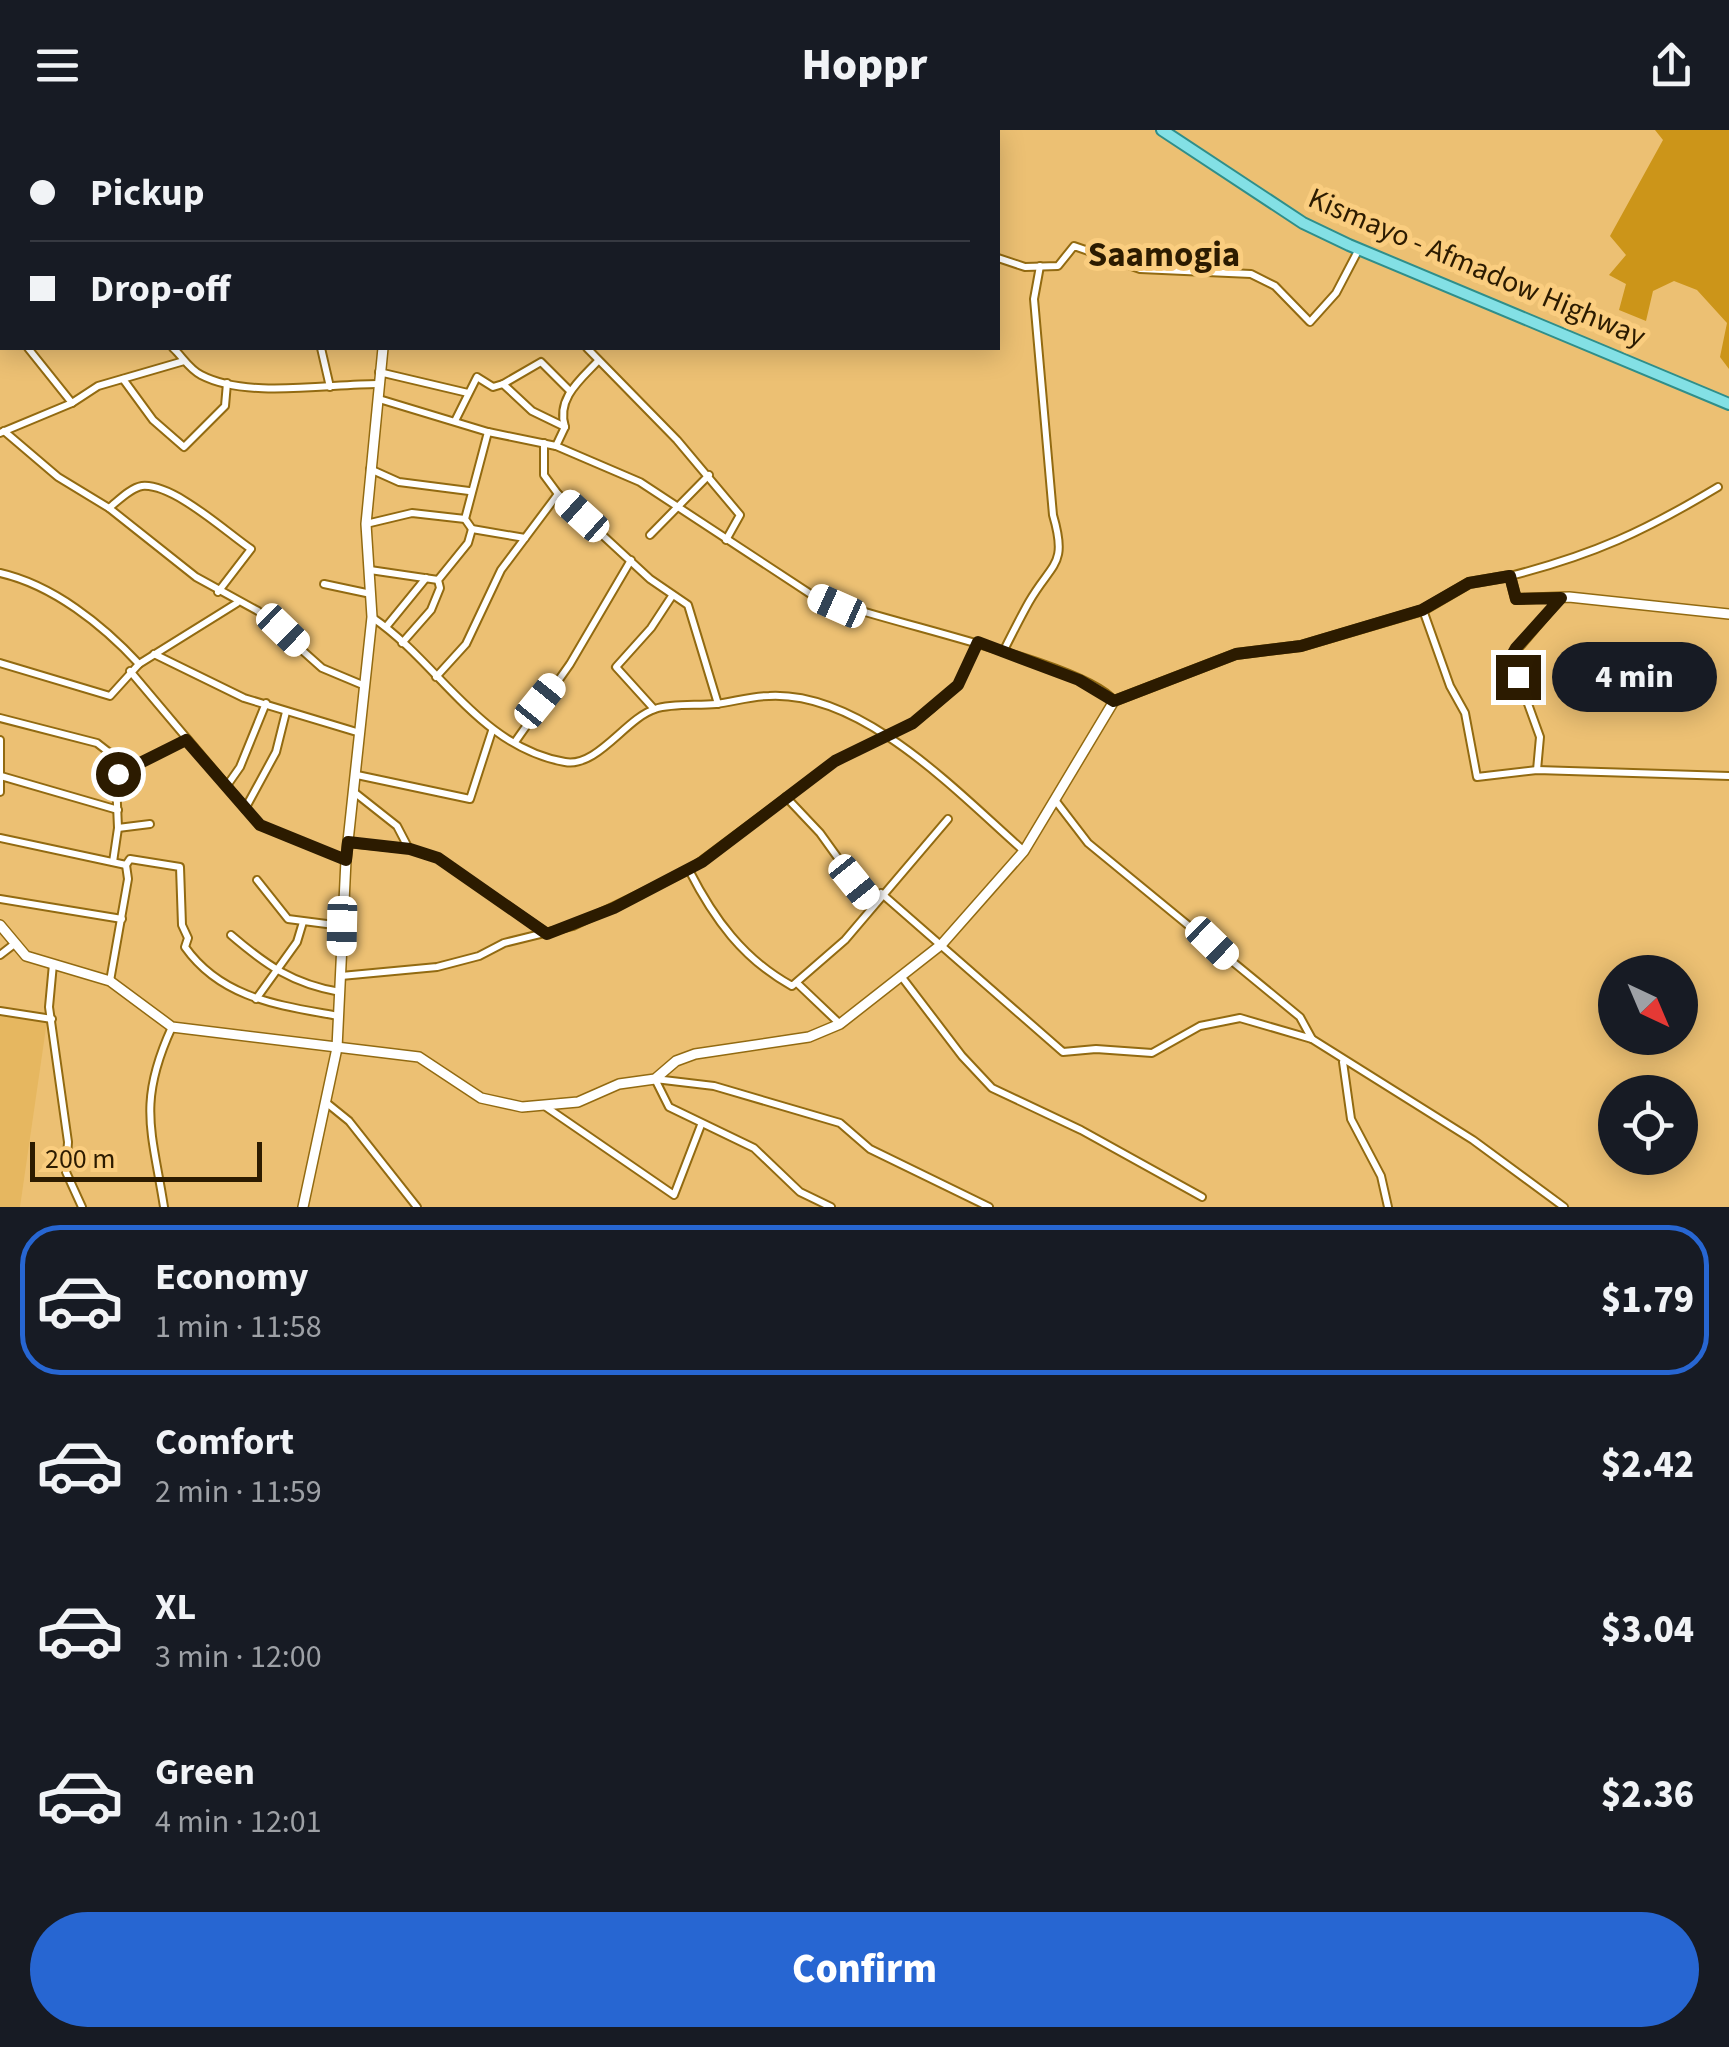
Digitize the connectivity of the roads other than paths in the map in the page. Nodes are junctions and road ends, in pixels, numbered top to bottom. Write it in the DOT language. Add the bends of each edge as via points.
graph roads {
  1 [pos="1162,130"];
  2 [pos="1359,248"];
  3 [pos="1000,259"];
  4 [pos="1040,266"];
  5 [pos="30,350"];
  6 [pos="175,350"];
  7 [pos="321,350"];
  8 [pos="382,350"];
  9 [pos="588,350"];
  10 [pos="184,361"];
  11 [pos="597,362"];
  12 [pos="379,372"];
  13 [pos="123,379"];
  14 [pos="227,382"];
  15 [pos="377,384"];
  16 [pos="504,384"];
  17 [pos="330,387"];
  18 [pos="569,390"];
  19 [pos="468,393"];
  20 [pos="375,398"];
  21 [pos="72,402"];
  22 [pos="1729,404"];
  23 [pos="454,420"];
  24 [pos="564,427"];
  25 [pos="2,432"];
  26 [pos="488,432"];
  27 [pos="544,443"];
  28 [pos="556,446"];
  29 [pos="369,468"];
  30 [pos="709,475"];
  31 [pos="1718,487"];
  32 [pos="470,491"];
  33 [pos="558,494"];
  34 [pos="109,508"];
  35 [pos="680,508"];
  36 [pos="465,519"];
  37 [pos="366,524"];
  38 [pos="472,529"];
  39 [pos="650,536"];
  40 [pos="525,538"];
  41 [pos="726,540"];
  42 [pos="631,560"];
  43 [pos="368,570"];
  44 [pos="0,573"];
  45 [pos="1510,576"];
  46 [pos="426,578"];
  47 [pos="438,580"];
  48 [pos="324,584"];
  49 [pos="218,592"];
  50 [pos="370,594"];
  51 [pos="672,596"];
  52 [pos="1561,598"];
  53 [pos="238,602"];
  54 [pos="1422,610"];
  55 [pos="1729,614"];
  56 [pos="372,617"];
  57 [pos="386,627"];
  58 [pos="402,642"];
  59 [pos="978,642"];
  60 [pos="1002,652"];
  61 [pos="154,654"];
  62 [pos="0,663"];
  63 [pos="139,664"];
  64 [pos="130,670"];
  65 [pos="436,677"];
  66 [pos="365,686"];
  67 [pos="1114,701"];
  68 [pos="266,703"];
  69 [pos="718,704"];
  70 [pos="654,709"];
  71 [pos="286,712"];
  72 [pos="0,718"];
  73 [pos="492,731"];
  74 [pos="360,732"];
  75 [pos="886,736"];
  76 [pos="0,740"];
  77 [pos="186,740"];
  78 [pos="514,742"];
  79 [pos="1537,770"];
  80 [pos="118,774"];
  81 [pos="357,775"];
  82 [pos="1,776"];
  83 [pos="1729,776"];
  84 [pos="226,788"];
  85 [pos="0,792"];
  86 [pos="354,792"];
  87 [pos="786,797"];
  88 [pos="1055,800"];
  89 [pos="245,809"];
  90 [pos="118,810"];
  91 [pos="948,819"];
  92 [pos="150,824"];
  93 [pos="118,828"];
  94 [pos="0,838"];
  95 [pos="348,842"];
  96 [pos="410,849"];
  97 [pos="1024,851"];
  98 [pos="346,860"];
  99 [pos="113,862"];
  100 [pos="126,865"];
  101 [pos="689,870"];
  102 [pos="257,880"];
  103 [pos="881,893"];
  104 [pos="0,899"];
  105 [pos="871,904"];
  106 [pos="122,919"];
  107 [pos="302,922"];
  108 [pos="0,925"];
  109 [pos="342,926"];
  110 [pos="547,934"];
  111 [pos="231,935"];
  112 [pos="942,944"];
  113 [pos="13,945"];
  114 [pos="0,955"];
  115 [pos="53,964"];
  116 [pos="273,970"];
  117 [pos="341,976"];
  118 [pos="901,976"];
  119 [pos="110,981"];
  120 [pos="798,984"];
  121 [pos="340,992"];
  122 [pos="256,999"];
  123 [pos="0,1010"];
  124 [pos="339,1016"];
  125 [pos="52,1019"];
  126 [pos="840,1024"];
  127 [pos="172,1027"];
  128 [pos="1312,1039"];
  129 [pos="337,1048"];
  130 [pos="1343,1062"];
  131 [pos="655,1079"];
  132 [pos="328,1104"];
  133 [pos="546,1107"];
  134 [pos="700,1124"];
  135 [pos="1202,1196"];
  136 [pos="82,1207"];
  137 [pos="164,1207"];
  138 [pos="302,1207"];
  139 [pos="418,1207"];
  140 [pos="831,1207"];
  141 [pos="989,1207"];
  142 [pos="1388,1207"];
  143 [pos="1564,1207"];
  1 -- 2 [label="main road, Kismayo - Afmadow Highway" via="1303,223"];
  2 -- 4 [label="street" via="1336,293 1310,322 1275,286 1251,274 1140,268 1074,246 1058,266"];
  2 -- 22 [label="main road, Kismayo - Afmadow Highway"];
  3 -- 4 [label="street"];
  4 -- 60 [label="street" via="1034,299 1061,540 1058,567 1032,597"];
  5 -- 21 [label="street"];
  6 -- 10 [label="street"];
  7 -- 17 [label="street"];
  8 -- 12 [label="street"];
  9 -- 11 [label="street"];
  10 -- 13 [label="street"];
  10 -- 14 [label="street" via="202,376"];
  11 -- 18 [label="street"];
  11 -- 30 [label="street" via="632,390"];
  12 -- 15 [label="street"];
  12 -- 19 [label="street"];
  13 -- 14 [label="street" via="153,420 184,447 225,406"];
  13 -- 21 [label="street"];
  14 -- 17 [label="street"];
  15 -- 17 [label="street"];
  15 -- 20 [label="street"];
  16 -- 18 [label="street" via="541,362"];
  16 -- 19 [label="street" via="494,387 478,377"];
  16 -- 24 [label="street" via="532,411"];
  18 -- 24 [label="street"];
  19 -- 23 [label="street"];
  20 -- 23 [label="street"];
  20 -- 29 [label="street"];
  21 -- 25 [label="street"];
  23 -- 26 [label="street"];
  24 -- 28 [label="street"];
  25 -- 34 [label="street" via="58,478"];
  26 -- 27 [label="street"];
  26 -- 32 [label="street"];
  27 -- 28 [label="street"];
  27 -- 33 [label="street" via="544,475"];
  28 -- 35 [label="street" via="640,482"];
  29 -- 32 [label="street" via="399,482"];
  29 -- 37 [label="street"];
  30 -- 35 [label="street"];
  30 -- 41 [label="street" via="740,515"];
  31 -- 45 [label="street" via="1641,534"];
  32 -- 36 [label="street"];
  33 -- 40 [label="street"];
  33 -- 42 [label="street"];
  34 -- 49 [label="street"];
  34 -- 49 [label="street" via="136,488 156,489 186,501 251,549"];
  35 -- 39 [label="street"];
  35 -- 41 [label="street"];
  36 -- 37 [label="street" via="412,513"];
  36 -- 38 [label="street"];
  37 -- 43 [label="street"];
  38 -- 40 [label="street"];
  38 -- 47 [label="street"];
  40 -- 65 [label="street" via="482,606 472,635"];
  41 -- 59 [label="street" via="837,606"];
  42 -- 51 [label="street"];
  42 -- 78 [label="street"];
  43 -- 46 [label="street"];
  43 -- 50 [label="street"];
  44 -- 63 [label="street" via="33,584 100,627"];
  45 -- 52 [label="street" via="1516,599"];
  45 -- 54 [label="street" via="1469,583"];
  46 -- 47 [label="street"];
  46 -- 57 [label="street"];
  47 -- 58 [label="street" via="431,610"];
  48 -- 50 [label="street"];
  49 -- 53 [label="street"];
  50 -- 56 [label="street"];
  51 -- 69 [label="street" via="688,605"];
  51 -- 70 [label="street" via="616,668"];
  52 -- 55 [label="street"];
  52 -- 79 [label="street" via="1511,657 1540,737"];
  53 -- 61 [label="street"];
  53 -- 66 [label="street" via="275,623 322,668"];
  54 -- 67 [label="street" via="1301,646 1236,654"];
  54 -- 79 [label="street" via="1464,714 1477,778"];
  56 -- 57 [label="street"];
  56 -- 66 [label="street"];
  57 -- 58 [label="street"];
  58 -- 65 [label="street"];
  59 -- 60 [label="street"];
  59 -- 75 [label="street" via="958,685"];
  60 -- 67 [label="street" via="1079,680"];
  61 -- 63 [label="street"];
  61 -- 68 [label="street"];
  62 -- 64 [label="street" via="104,696"];
  63 -- 64 [label="street"];
  64 -- 77 [label="street"];
  65 -- 73 [label="street"];
  66 -- 74 [label="street"];
  67 -- 88 [label="street"];
  68 -- 71 [label="street"];
  68 -- 84 [label="street"];
  69 -- 70 [label="street"];
  69 -- 75 [label="street" via="770,695 815,701"];
  70 -- 78 [label="street" via="572,764"];
  71 -- 74 [label="street"];
  71 -- 89 [label="street" via="276,752"];
  72 -- 80 [label="street" via="97,743 115,756"];
  73 -- 78 [label="street"];
  73 -- 81 [label="street" via="470,799"];
  74 -- 81 [label="street"];
  75 -- 87 [label="street" via="835,761"];
  75 -- 97 [label="street"];
  76 -- 82 [label="street"];
  77 -- 80 [label="street"];
  77 -- 84 [label="street"];
  79 -- 83 [label="street"];
  80 -- 90 [label="street"];
  81 -- 86 [label="street"];
  82 -- 85 [label="street"];
  82 -- 90 [label="street"];
  84 -- 89 [label="street"];
  86 -- 95 [label="street"];
  86 -- 96 [label="street" via="397,826"];
  87 -- 101 [label="street"];
  87 -- 105 [label="street"];
  88 -- 97 [label="street"];
  88 -- 128 [label="street" via="1088,843 1300,1018"];
  89 -- 98 [label="street" via="260,825"];
  90 -- 93 [label="street"];
  91 -- 103 [label="street"];
  92 -- 93 [label="street"];
  93 -- 99 [label="street"];
  94 -- 99 [label="street"];
  95 -- 96 [label="street"];
  95 -- 98 [label="street"];
  96 -- 110 [label="street" via="438,858"];
  97 -- 112 [label="street"];
  98 -- 109 [label="street"];
  99 -- 100 [label="street"];
  100 -- 106 [label="street"];
  100 -- 122 [label="street" via="130,859 180,867 185,949 218,984"];
  101 -- 110 [label="street"];
  101 -- 120 [label="street" via="737,948 758,967"];
  102 -- 107 [label="street" via="286,918"];
  103 -- 105 [label="street"];
  103 -- 112 [label="street"];
  104 -- 106 [label="street"];
  105 -- 120 [label="street"];
  106 -- 119 [label="street"];
  107 -- 109 [label="street"];
  107 -- 116 [label="street" via="297,942"];
  108 -- 113 [label="street"];
  109 -- 117 [label="street"];
  110 -- 117 [label="street" via="437,967"];
  111 -- 116 [label="street"];
  112 -- 118 [label="street"];
  112 -- 128 [label="street" via="1064,1052 1152,1054 1200,1026 1240,1018"];
  113 -- 114 [label="street"];
  113 -- 115 [label="street"];
  115 -- 119 [label="street"];
  115 -- 125 [label="street"];
  116 -- 121 [label="street"];
  116 -- 122 [label="street"];
  117 -- 121 [label="street"];
  118 -- 126 [label="street"];
  118 -- 135 [label="street" via="992,1088"];
  119 -- 127 [label="street"];
  120 -- 126 [label="street"];
  121 -- 124 [label="street"];
  122 -- 124 [label="street"];
  123 -- 125 [label="street"];
  124 -- 129 [label="street"];
  125 -- 136 [label="street" via="66,1172"];
  126 -- 131 [label="street" via="808,1037 695,1054"];
  127 -- 129 [label="street"];
  127 -- 137 [label="street" via="148,1111"];
  128 -- 130 [label="street"];
  129 -- 132 [label="street"];
  129 -- 133 [label="street" via="419,1057 481,1098"];
  130 -- 142 [label="street" via="1351,1119"];
  130 -- 143 [label="street" via="1473,1140"];
  131 -- 133 [label="street"];
  131 -- 134 [label="street" via="669,1107"];
  131 -- 141 [label="street" via="714,1086 840,1124 870,1149"];
  132 -- 138 [label="street"];
  132 -- 139 [label="street"];
  133 -- 134 [label="street" via="674,1195"];
  134 -- 140 [label="street" via="754,1148 800,1192"];
}
